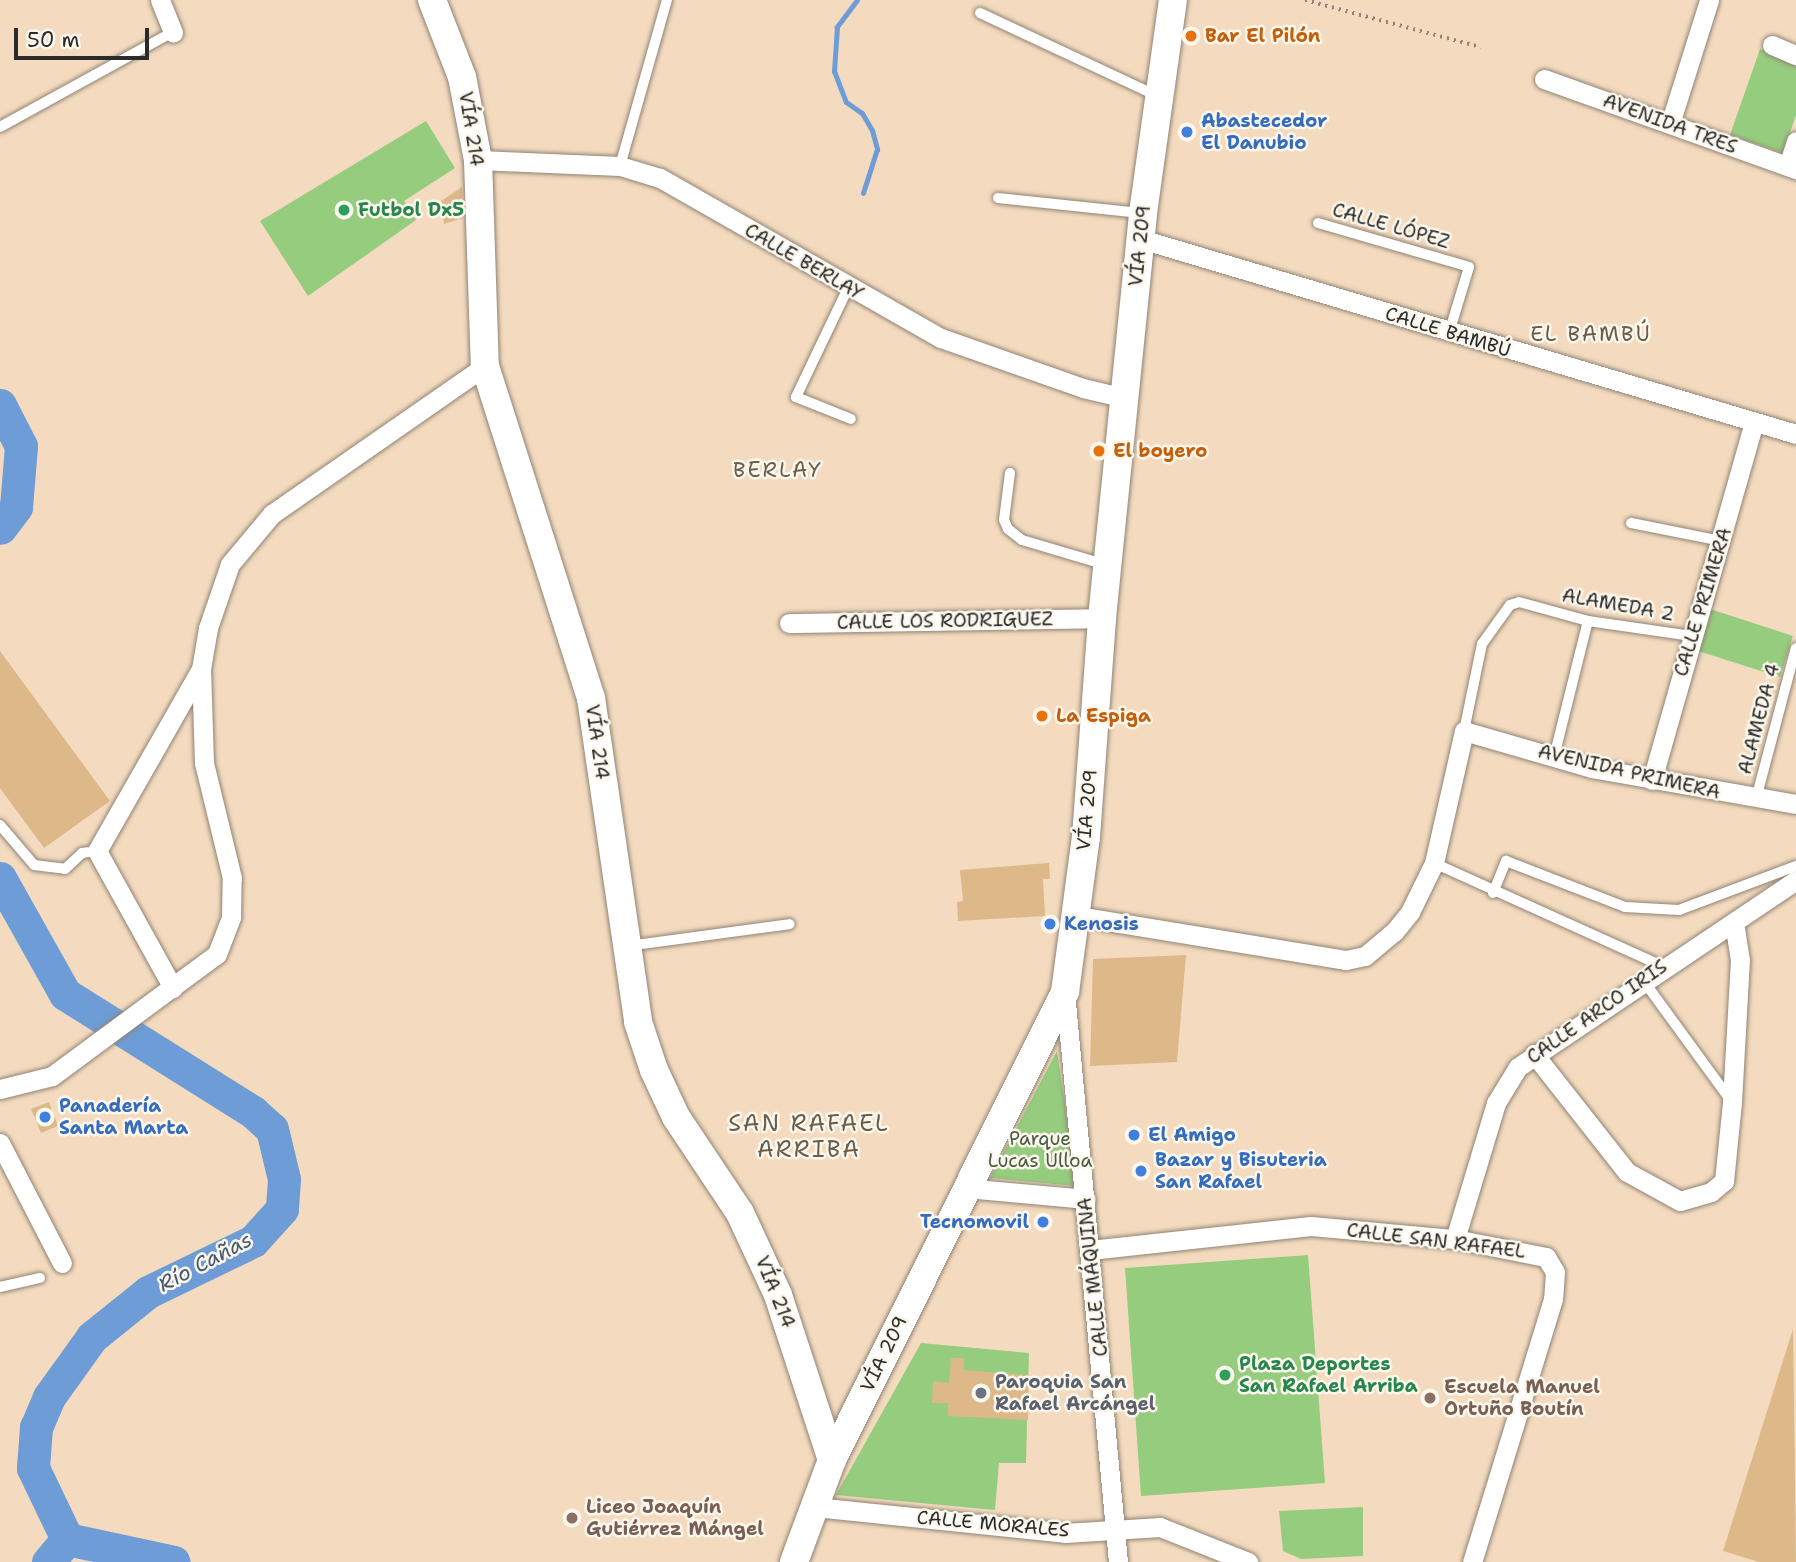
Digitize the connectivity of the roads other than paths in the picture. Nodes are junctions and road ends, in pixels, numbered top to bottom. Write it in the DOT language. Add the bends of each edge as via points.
graph roads {
  1 [pos="160,0"];
  2 [pos="432,0"];
  3 [pos="667,0"];
  4 [pos="1173,0"];
  5 [pos="1709,0"];
  6 [pos="980,13"];
  7 [pos="173,33"];
  8 [pos="1772,46"];
  9 [pos="1796,55"];
  10 [pos="1544,79"];
  11 [pos="1157,96"];
  12 [pos="1670,124"];
  13 [pos="0,127"];
  14 [pos="1796,141"];
  15 [pos="478,160"];
  16 [pos="620,166"];
  17 [pos="1792,168"];
  18 [pos="998,198"];
  19 [pos="1318,223"];
  20 [pos="1142,226"];
  21 [pos="848,289"];
  22 [pos="1449,333"];
  23 [pos="485,366"];
  24 [pos="1125,398"];
  25 [pos="851,419"];
  26 [pos="1754,423"];
  27 [pos="1796,434"];
  28 [pos="1010,473"];
  29 [pos="1631,523"];
  30 [pos="1722,541"];
  31 [pos="1107,565"];
  32 [pos="1102,618"];
  33 [pos="1588,621"];
  34 [pos="789,623"];
  35 [pos="1692,636"];
  36 [pos="1796,649"];
  37 [pos="201,668"];
  38 [pos="1464,731"];
  39 [pos="1554,757"];
  40 [pos="1652,780"];
  41 [pos="1756,799"];
  42 [pos="1796,804"];
  43 [pos="0,825"];
  44 [pos="97,851"];
  45 [pos="1434,863"];
  46 [pos="1795,878"];
  47 [pos="1493,893"];
  48 [pos="1077,916"];
  49 [pos="1734,923"];
  50 [pos="790,924"];
  51 [pos="628,946"];
  52 [pos="1662,966"];
  53 [pos="1642,980"];
  54 [pos="173,988"];
  55 [pos="1065,992"];
  56 [pos="1534,1054"];
  57 [pos="0,1089"];
  58 [pos="1732,1102"];
  59 [pos="0,1143"];
  60 [pos="965,1188"];
  61 [pos="1085,1199"];
  62 [pos="1455,1239"];
  63 [pos="1090,1250"];
  64 [pos="62,1264"];
  65 [pos="40,1278"];
  66 [pos="0,1287"];
  67 [pos="869,1385"];
  68 [pos="813,1391"];
  69 [pos="832,1460"];
  70 [pos="815,1507"];
  71 [pos="1118,1528"];
  72 [pos="794,1562"];
  73 [pos="1118,1562"];
  74 [pos="1248,1562"];
  75 [pos="1472,1562"];
  1 -- 7 [label="street"];
  2 -- 15 [label="main road, VÍA 214" via="462,78"];
  3 -- 16 [label="lane"];
  4 -- 11 [label="main road, VÍA 209"];
  5 -- 12 [label="street"];
  6 -- 11 [label="lane"];
  7 -- 13 [label="lane"];
  8 -- 9 [label="street"];
  10 -- 12 [label="street, AVENIDA TRES"];
  11 -- 20 [label="main road, VÍA 209"];
  12 -- 17 [label="street, AVENIDA TRES"];
  14 -- 17 [label="street"];
  15 -- 16 [label="street, CALLE BERLAY"];
  15 -- 23 [label="main road, VÍA 214"];
  16 -- 21 [label="street, CALLE BERLAY" via="660,178"];
  18 -- 20 [label="lane"];
  19 -- 22 [label="lane, CALLE LÓPEZ" via="1469,267"];
  20 -- 22 [label="street, CALLE BAMBÚ"];
  20 -- 24 [label="main road, VÍA 209"];
  21 -- 24 [label="street, CALLE BERLAY" via="962,347"];
  21 -- 25 [label="lane" via="796,397"];
  22 -- 26 [label="street, CALLE BAMBÚ"];
  23 -- 37 [label="street" via="272,514 230,564 208,628"];
  23 -- 51 [label="main road, VÍA 214" via="591,698"];
  24 -- 31 [label="main road, VÍA 209"];
  26 -- 27 [label="street, CALLE BAMBÚ"];
  26 -- 30 [label="street, CALLE PRIMERA"];
  28 -- 31 [label="lane" via="1004,520 1008,529 1022,540"];
  29 -- 30 [label="lane"];
  30 -- 35 [label="street, CALLE PRIMERA"];
  31 -- 32 [label="main road, VÍA 209"];
  32 -- 34 [label="street, CALLE LOS RODRIGUEZ"];
  32 -- 48 [label="main road, VÍA 209"];
  33 -- 35 [label="lane, ALAMEDA 2"];
  33 -- 38 [label="lane, ALAMEDA 2" via="1519,602 1510,605 1482,644"];
  33 -- 39 [label="lane"];
  35 -- 40 [label="street, CALLE PRIMERA"];
  36 -- 41 [label="lane, ALAMEDA 4"];
  37 -- 44 [label="street"];
  37 -- 54 [label="street" via="204,763 232,878 231,916 217,954"];
  38 -- 39 [label="street, AVENIDA PRIMERA"];
  38 -- 45 [label="street"];
  39 -- 40 [label="street, AVENIDA PRIMERA"];
  40 -- 41 [label="street, AVENIDA PRIMERA"];
  41 -- 42 [label="street, AVENIDA PRIMERA"];
  43 -- 44 [label="lane" via="33,865 65,869 82,853"];
  44 -- 54 [label="street"];
  45 -- 47 [label="lane"];
  45 -- 48 [label="street" via="1410,912 1394,932 1365,956 1346,960"];
  46 -- 47 [label="lane" via="1679,910 1625,908 1506,861"];
  46 -- 49 [label="street, CALLE ARCO IRIS"];
  47 -- 52 [label="lane"];
  48 -- 55 [label="main road, VÍA 209"];
  49 -- 52 [label="street, CALLE ARCO IRIS"];
  49 -- 58 [label="street" via="1740,960"];
  50 -- 51 [label="lane"];
  51 -- 68 [label="main road, VÍA 214" via="638,1022 653,1070 676,1117 740,1213 778,1295"];
  52 -- 53 [label="street, CALLE ARCO IRIS"];
  53 -- 56 [label="street, CALLE ARCO IRIS"];
  53 -- 58 [label="lane"];
  54 -- 57 [label="street" via="52,1076"];
  55 -- 60 [label="main road, VÍA 209"];
  55 -- 61 [label="street, CALLE MÁQUINA"];
  56 -- 58 [label="street" via="1627,1172 1680,1201 1696,1200 1724,1181"];
  56 -- 62 [label="street, CALLE ARCO IRIS" via="1518,1067 1496,1103"];
  59 -- 64 [label="street"];
  60 -- 61 [label="street"];
  60 -- 67 [label="main road, VÍA 209"];
  61 -- 63 [label="street, CALLE MÁQUINA"];
  62 -- 63 [label="street, CALLE SAN RAFAEL" via="1311,1226"];
  62 -- 75 [label="street, CALLE SAN RAFAEL" via="1546,1257 1553,1263 1556,1280"];
  63 -- 71 [label="street, CALLE MÁQUINA"];
  65 -- 66 [label="lane"];
  67 -- 68 [label="main road" via="836,1396"];
  67 -- 69 [label="main road, VÍA 209"];
  68 -- 69 [label="main road, VÍA 214"];
  69 -- 70 [label="main road, VÍA 209"];
  70 -- 71 [label="street, CALLE MORALES" via="1065,1533"];
  70 -- 72 [label="main road, VÍA 209"];
  71 -- 73 [label="street, CALLE MÁQUINA"];
  71 -- 74 [label="street, CALLE MORALES" via="1160,1528"];
}
